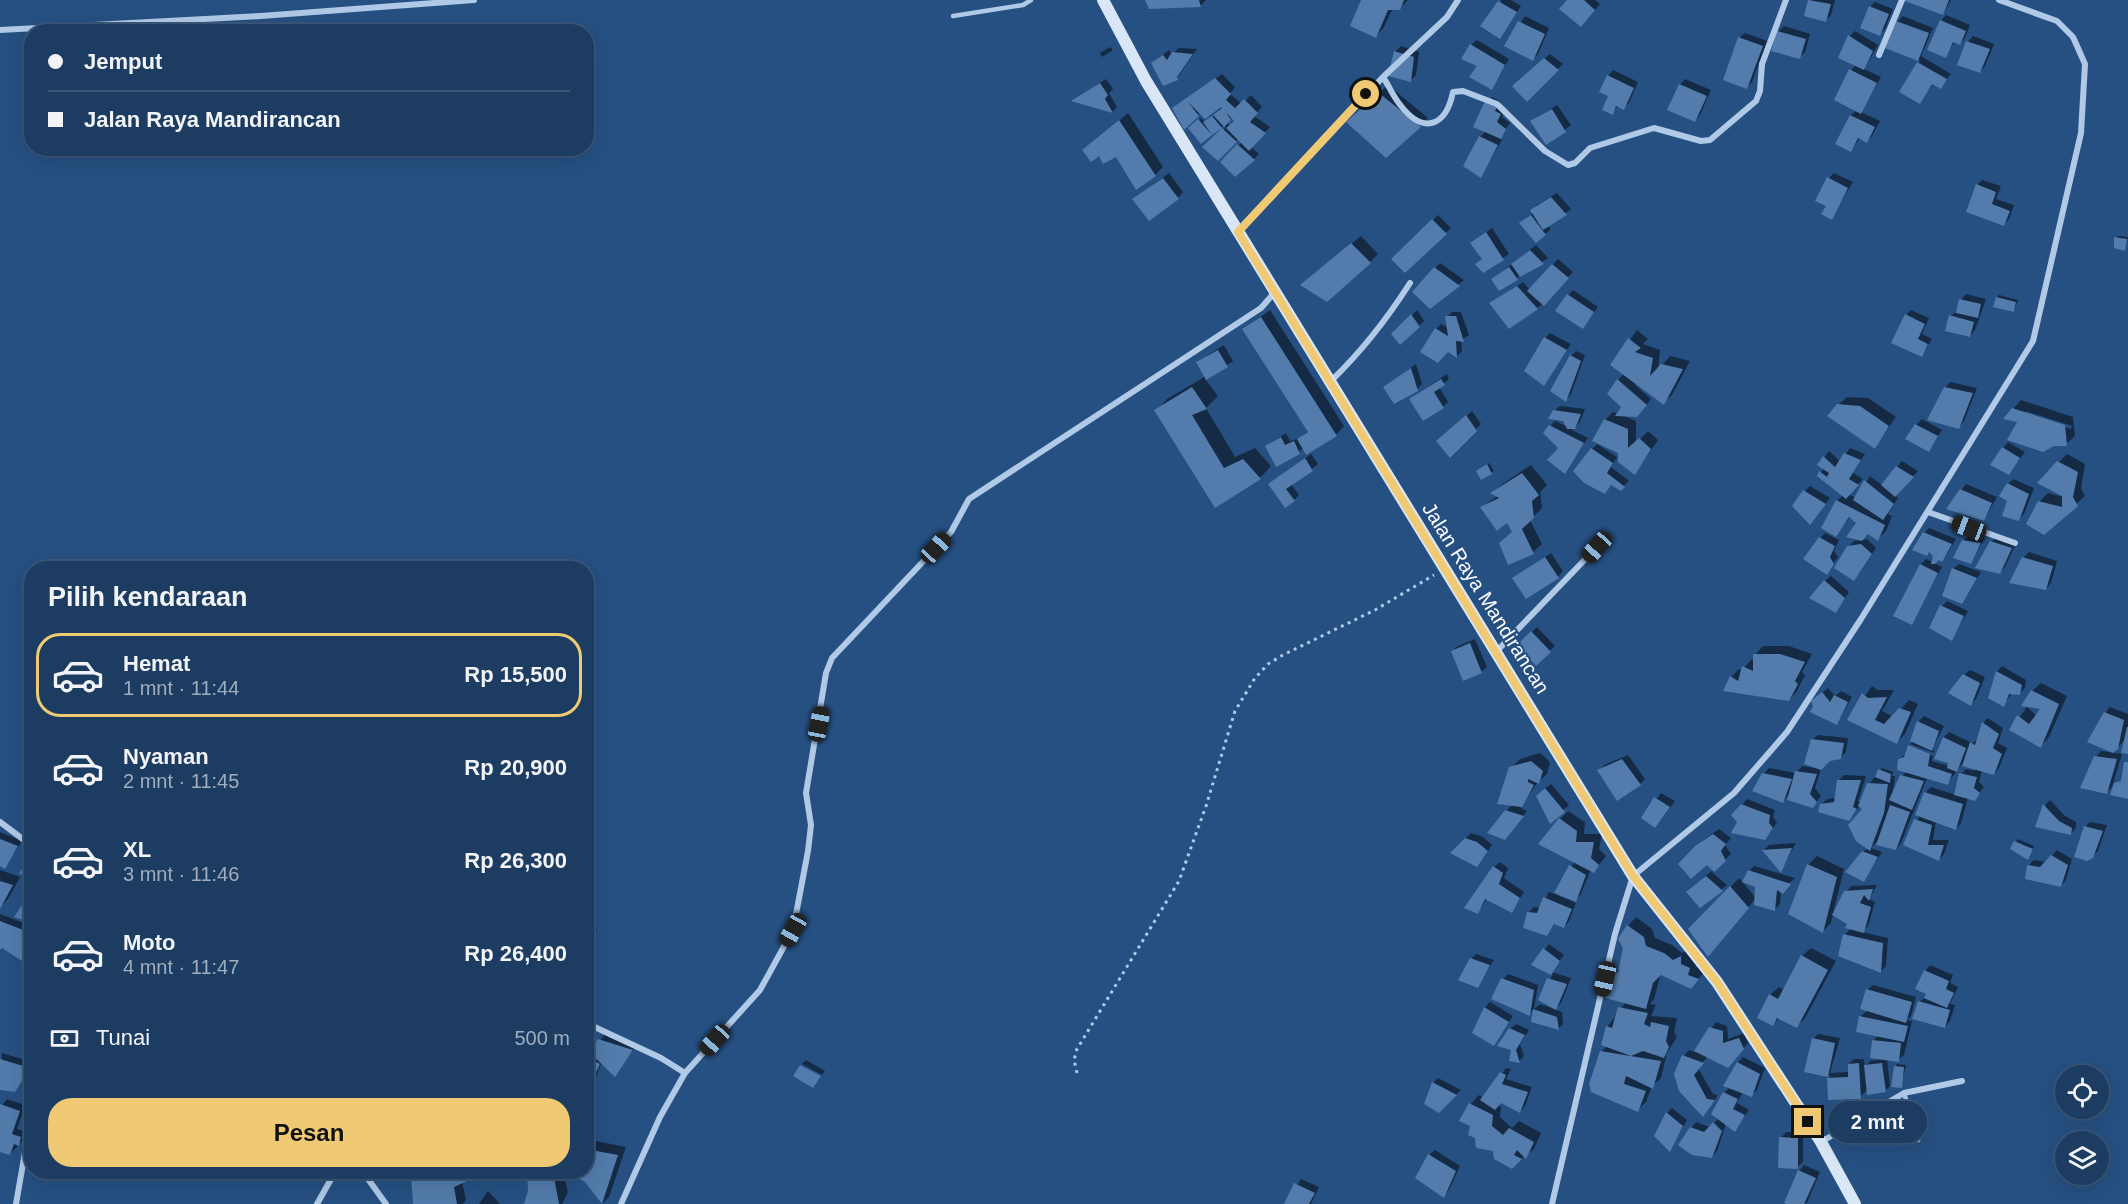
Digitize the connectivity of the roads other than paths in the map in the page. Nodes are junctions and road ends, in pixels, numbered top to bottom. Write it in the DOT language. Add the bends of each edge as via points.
graph roads {
  1 [pos="474,0"];
  2 [pos="1031,0"];
  3 [pos="1103,0"];
  4 [pos="1458,0"];
  5 [pos="1785,0"];
  6 [pos="1902,0"];
  7 [pos="1999,0"];
  8 [pos="953,16"];
  9 [pos="112,24"];
  10 [pos="24,29"];
  11 [pos="0,30"];
  12 [pos="1879,55"];
  13 [pos="1383,77"];
  14 [pos="1238,232"];
  15 [pos="1410,283"];
  16 [pos="1275,293"];
  17 [pos="1331,381"];
  18 [pos="1928,512"];
  19 [pos="2015,543"];
  20 [pos="1597,547"];
  21 [pos="1497,652"];
  22 [pos="0,822"];
  23 [pos="24,840"];
  24 [pos="1633,876"];
  25 [pos="594,1027"];
  26 [pos="685,1073"];
  27 [pos="1962,1081"];
  28 [pos="1904,1093"];
  29 [pos="1918,1140"];
  30 [pos="1821,1142"];
  31 [pos="24,1158"];
  32 [pos="331,1179"];
  33 [pos="368,1179"];
  34 [pos="16,1204"];
  35 [pos="318,1204"];
  36 [pos="386,1204"];
  37 [pos="621,1204"];
  38 [pos="1552,1204"];
  39 [pos="1856,1204"];
  1 -- 9 [label="street"];
  2 -- 8 [label="lane" via="1023,5"];
  3 -- 14 [label="street, Jalan Raya Mandirancan" via="1146,81"];
  4 -- 13 [label="street" via="1447,17"];
  5 -- 13 [label="street" via="1762,64 1756,101 1710,140 1654,128 1590,148 1568,165 1545,151 1497,104 1462,91 1453,92 1449,110 1442,118 1433,123 1420,122 1401,107"];
  6 -- 12 [label="street"];
  7 -- 18 [label="street" via="2057,21 2073,37 2085,64 2081,133 2033,341"];
  10 -- 11 [label="street"];
  13 -- 14 [label="street"];
  14 -- 16 [label="street, Jalan Raya Mandirancan"];
  15 -- 17 [label="street" via="1391,313"];
  16 -- 17 [label="street, Jalan Raya Mandirancan"];
  16 -- 26 [label="street" via="1261,308 969,499 951,532 832,658 826,673 806,793 811,825 793,930 760,990"];
  17 -- 21 [label="street, Jalan Raya Mandirancan"];
  18 -- 19 [label="street"];
  18 -- 24 [label="street" via="1787,732 1734,793"];
  20 -- 21 [label="street"];
  21 -- 24 [label="street, Jalan Raya Mandirancan"];
  22 -- 23 [label="street"];
  24 -- 30 [label="street, Jalan Raya Mandirancan" via="1717,982"];
  24 -- 38 [label="street" via="1615,934"];
  25 -- 26 [label="street"];
  26 -- 37 [label="street" via="660,1117"];
  27 -- 28 [label="street"];
  28 -- 29 [label="lane"];
  28 -- 30 [label="street"];
  30 -- 39 [label="street, Jalan Raya Mandirancan"];
  31 -- 34 [label="street"];
  32 -- 35 [label="street"];
  33 -- 36 [label="street"];
}
